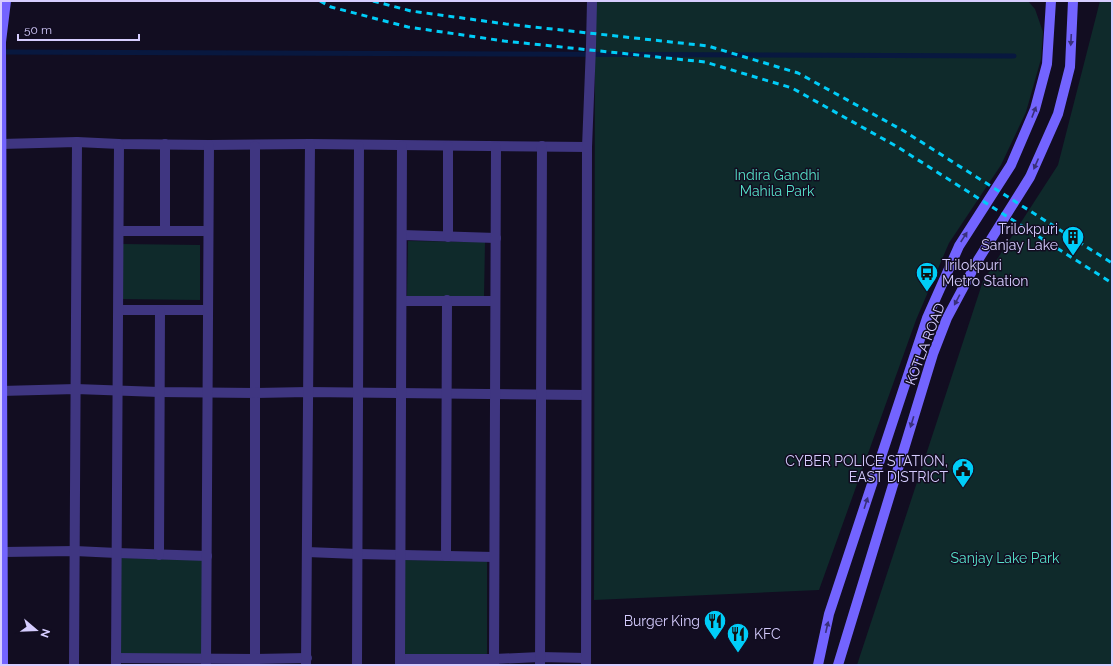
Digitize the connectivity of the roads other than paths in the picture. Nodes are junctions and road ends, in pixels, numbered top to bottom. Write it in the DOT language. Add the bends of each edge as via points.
graph roads {
  1 [pos="6,1"];
  2 [pos="592,1"];
  3 [pos="1051,1"];
  4 [pos="1073,1"];
  5 [pos="1,42"];
  6 [pos="77,142"];
  7 [pos="2,144"];
  8 [pos="120,144"];
  9 [pos="165,144"];
  10 [pos="310,144"];
  11 [pos="209,145"];
  12 [pos="255,146"];
  13 [pos="360,146"];
  14 [pos="402,146"];
  15 [pos="448,146"];
  16 [pos="542,146"];
  17 [pos="496,147"];
  18 [pos="587,147"];
  19 [pos="165,230"];
  20 [pos="119,231"];
  21 [pos="208,231"];
  22 [pos="402,235"];
  23 [pos="448,237"];
  24 [pos="496,238"];
  25 [pos="447,300"];
  26 [pos="402,301"];
  27 [pos="495,301"];
  28 [pos="118,310"];
  29 [pos="208,310"];
  30 [pos="160,311"];
  31 [pos="76,389"];
  32 [pos="2,391"];
  33 [pos="118,392"];
  34 [pos="159,392"];
  35 [pos="308,392"];
  36 [pos="208,393"];
  37 [pos="255,393"];
  38 [pos="358,394"];
  39 [pos="401,394"];
  40 [pos="447,394"];
  41 [pos="541,394"];
  42 [pos="495,395"];
  43 [pos="586,395"];
  44 [pos="75,551"];
  45 [pos="3,552"];
  46 [pos="307,552"];
  47 [pos="117,554"];
  48 [pos="357,554"];
  49 [pos="159,555"];
  50 [pos="401,555"];
  51 [pos="207,556"];
  52 [pos="446,556"];
  53 [pos="494,557"];
  54 [pos="306,661"];
  55 [pos="540,661"];
  56 [pos="116,662"];
  57 [pos="159,662"];
  58 [pos="206,662"];
  59 [pos="255,662"];
  60 [pos="400,662"];
  61 [pos="445,662"];
  62 [pos="494,662"];
  63 [pos="586,662"];
  64 [pos="3,665"];
  65 [pos="74,665"];
  66 [pos="357,665"];
  67 [pos="818,665"];
  68 [pos="838,665"];
  1 -- 5 [label="main road"];
  2 -- 18 [label="street"];
  67 -- 3 [label="main road, KOTLA ROAD, one-way" via="829,614 927,318 958,246 1011,165 1035,109 1047,64"];
  4 -- 68 [label="main road, KOTLA ROAD, one-way" via="1070,67 1058,114 1030,177 978,260 944,325"];
  5 -- 7 [label="main road"];
  6 -- 7 [label="street"];
  6 -- 8 [label="street"];
  6 -- 31 [label="street"];
  7 -- 32 [label="main road"];
  8 -- 9 [label="street"];
  8 -- 20 [label="street"];
  9 -- 11 [label="street"];
  9 -- 19 [label="street"];
  10 -- 12 [label="street"];
  10 -- 13 [label="street"];
  10 -- 35 [label="street"];
  11 -- 12 [label="street"];
  11 -- 21 [label="street"];
  12 -- 37 [label="street"];
  13 -- 14 [label="street"];
  13 -- 38 [label="street"];
  14 -- 15 [label="street"];
  14 -- 22 [label="street"];
  15 -- 17 [label="street"];
  15 -- 23 [label="street"];
  16 -- 17 [label="street"];
  16 -- 18 [label="street"];
  16 -- 41 [label="street"];
  17 -- 24 [label="street"];
  18 -- 43 [label="street"];
  19 -- 20 [label="street"];
  19 -- 21 [label="street"];
  20 -- 28 [label="street"];
  21 -- 29 [label="street"];
  22 -- 23 [label="street"];
  22 -- 26 [label="street"];
  23 -- 24 [label="street"];
  24 -- 27 [label="street"];
  25 -- 26 [label="street"];
  25 -- 27 [label="street"];
  25 -- 40 [label="street"];
  26 -- 39 [label="street"];
  27 -- 42 [label="street"];
  28 -- 30 [label="street"];
  28 -- 33 [label="street"];
  29 -- 30 [label="street"];
  29 -- 36 [label="street"];
  30 -- 34 [label="street"];
  31 -- 32 [label="street"];
  31 -- 33 [label="street"];
  31 -- 44 [label="street"];
  32 -- 45 [label="main road"];
  33 -- 34 [label="street"];
  33 -- 47 [label="street"];
  34 -- 36 [label="street"];
  34 -- 49 [label="street"];
  35 -- 37 [label="street"];
  35 -- 38 [label="street"];
  35 -- 46 [label="street"];
  36 -- 37 [label="street"];
  36 -- 51 [label="street"];
  37 -- 59 [label="street"];
  38 -- 39 [label="street"];
  38 -- 48 [label="street"];
  39 -- 40 [label="street"];
  39 -- 50 [label="street"];
  40 -- 42 [label="street"];
  40 -- 52 [label="street"];
  41 -- 42 [label="street"];
  41 -- 43 [label="street"];
  41 -- 55 [label="street"];
  42 -- 53 [label="street"];
  43 -- 63 [label="street"];
  44 -- 45 [label="street"];
  44 -- 47 [label="street"];
  44 -- 65 [label="street"];
  45 -- 64 [label="main road"];
  46 -- 48 [label="street"];
  46 -- 54 [label="street"];
  47 -- 49 [label="street"];
  47 -- 56 [label="street"];
  48 -- 50 [label="street"];
  48 -- 66 [label="street"];
  49 -- 51 [label="street"];
  50 -- 52 [label="street"];
  50 -- 60 [label="street"];
  51 -- 58 [label="street"];
  52 -- 53 [label="street"];
  53 -- 62 [label="street"];
  54 -- 59 [label="street"];
  55 -- 62 [label="street"];
  55 -- 63 [label="street"];
  56 -- 57 [label="street"];
  57 -- 58 [label="street"];
  58 -- 59 [label="street"];
  60 -- 61 [label="street"];
  61 -- 62 [label="street"];
}
